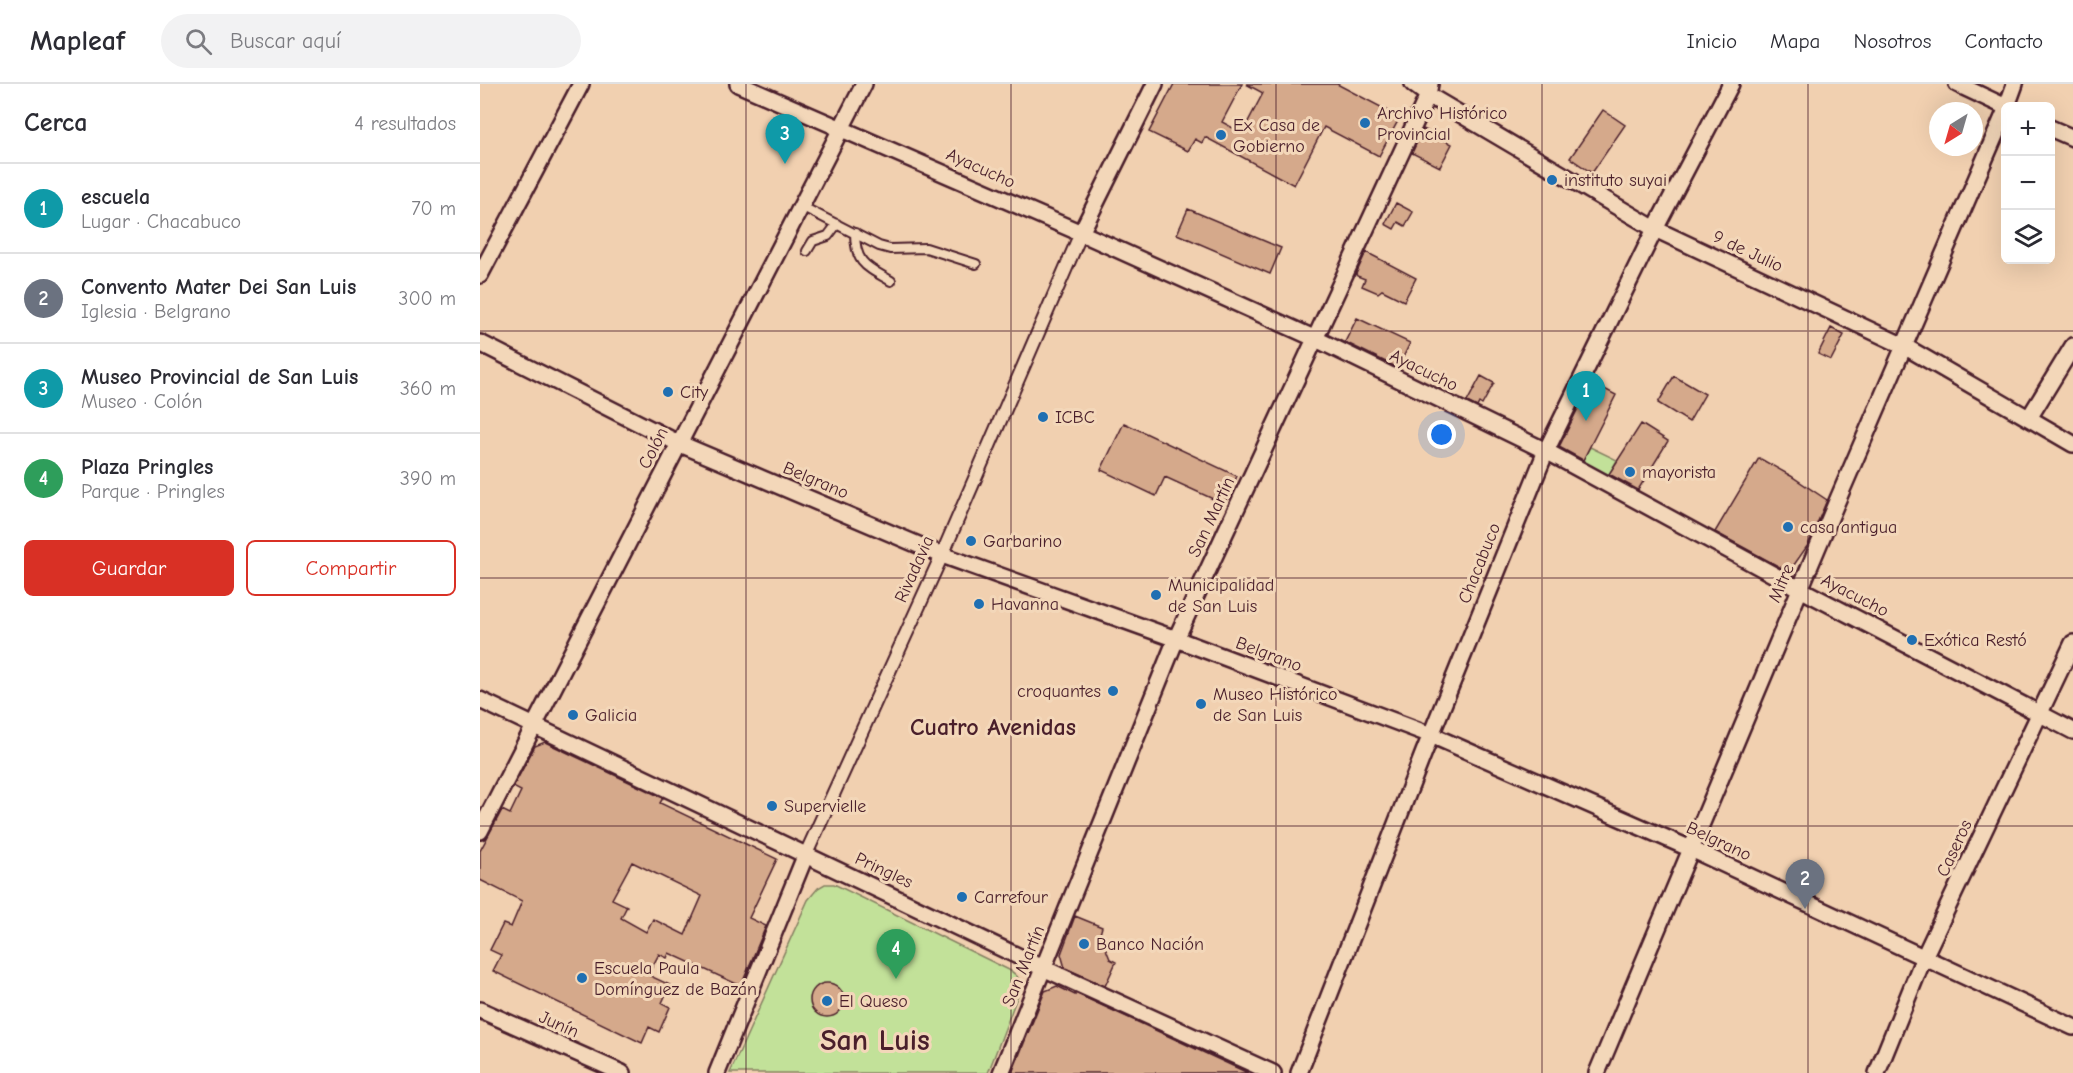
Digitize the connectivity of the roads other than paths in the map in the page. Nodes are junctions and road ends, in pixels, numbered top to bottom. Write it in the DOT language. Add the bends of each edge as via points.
graph roads {
  1 [pos="581,84"];
  2 [pos="738,84"];
  3 [pos="864,84"];
  4 [pos="1155,84"];
  5 [pos="1413,84"];
  6 [pos="1731,84"];
  7 [pos="1957,84"];
  8 [pos="2015,84"];
  9 [pos="1429,89"];
  10 [pos="2008,102"];
  11 [pos="2001,106"];
  12 [pos="2001,120"];
  13 [pos="841,128"];
  14 [pos="2055,130"];
  15 [pos="2073,138"];
  16 [pos="801,206"];
  17 [pos="837,224"];
  18 [pos="1655,230"];
  19 [pos="1081,233"];
  20 [pos="855,234"];
  21 [pos="807,250"];
  22 [pos="976,264"];
  23 [pos="480,275"];
  24 [pos="891,281"];
  25 [pos="1316,339"];
  26 [pos="480,342"];
  27 [pos="2073,345"];
  28 [pos="1904,346"];
  29 [pos="2029,418"];
  30 [pos="678,443"];
  31 [pos="2073,444"];
  32 [pos="1546,451"];
  33 [pos="942,555"];
  34 [pos="1800,589"];
  35 [pos="1176,639"];
  36 [pos="2073,643"];
  37 [pos="480,700"];
  38 [pos="2039,713"];
  39 [pos="533,726"];
  40 [pos="2073,732"];
  41 [pos="1431,735"];
  42 [pos="480,831"];
  43 [pos="1691,849"];
  44 [pos="806,854"];
  45 [pos="1924,957"];
  46 [pos="1043,968"];
  47 [pos="480,1010"];
  48 [pos="2073,1027"];
  49 [pos="622,1073"];
  50 [pos="717,1073"];
  51 [pos="1000,1073"];
  52 [pos="1272,1073"];
  53 [pos="1299,1073"];
  54 [pos="1596,1073"];
  55 [pos="1877,1073"];
  1 -- 23 [label="street"];
  2 -- 13 [label="street, Ayacucho"];
  3 -- 13 [label="street, Colón"];
  4 -- 19 [label="street, Rivadavia"];
  5 -- 9 [label="street, 9 de Julio"];
  6 -- 18 [label="street, Chacabuco"];
  7 -- 11 [label="street"];
  8 -- 10 [label="street, Mitre"];
  9 -- 18 [label="street, 9 de Julio"];
  9 -- 25 [label="street, San Martín"];
  12 -- 28 [label="street, Mitre"];
  13 -- 16 [label="street, Colón"];
  13 -- 19 [label="street, Ayacucho"];
  14 -- 15 [label="street"];
  16 -- 17 [label="lane"];
  16 -- 30 [label="street, Colón"];
  17 -- 20 [label="lane"];
  17 -- 21 [label="lane" via="828,236 813,241"];
  18 -- 28 [label="street, 9 de Julio"];
  18 -- 32 [label="street, Chacabuco"];
  19 -- 25 [label="street, Ayacucho"];
  19 -- 33 [label="street, Rivadavia"];
  20 -- 22 [label="lane" via="890,249 926,248"];
  20 -- 24 [label="lane" via="860,261"];
  25 -- 32 [label="street, Ayacucho"];
  25 -- 35 [label="street, San Martín"];
  26 -- 30 [label="street, Belgrano"];
  27 -- 29 [label="street"];
  28 -- 29 [label="street, 9 de Julio"];
  28 -- 34 [label="street, Mitre"];
  29 -- 31 [label="street, 9 de Julio"];
  30 -- 33 [label="street, Belgrano"];
  30 -- 39 [label="street, Colón"];
  32 -- 34 [label="street, Ayacucho"];
  32 -- 41 [label="street, Chacabuco"];
  33 -- 35 [label="street, Belgrano"];
  33 -- 44 [label="street, Rivadavia"];
  34 -- 38 [label="street, Ayacucho"];
  34 -- 43 [label="street, Mitre"];
  35 -- 41 [label="street, Belgrano"];
  35 -- 46 [label="street, San Martín"];
  36 -- 38 [label="street, Caseros"];
  37 -- 39 [label="street, Pringles"];
  38 -- 40 [label="street, Ayacucho"];
  38 -- 45 [label="street, Caseros"];
  39 -- 42 [label="street, Colón"];
  39 -- 44 [label="street, Pringles"];
  41 -- 43 [label="street, Belgrano"];
  41 -- 53 [label="street, Chacabuco"];
  43 -- 45 [label="street, Belgrano"];
  43 -- 54 [label="street, Mitre"];
  44 -- 46 [label="street, Pringles"];
  44 -- 50 [label="street, Rivadavia"];
  45 -- 48 [label="street, Belgrano"];
  45 -- 55 [label="street, Caseros"];
  46 -- 51 [label="street, San Martín"];
  46 -- 52 [label="street, Pringles"];
  47 -- 49 [label="street, Junín"];
}
